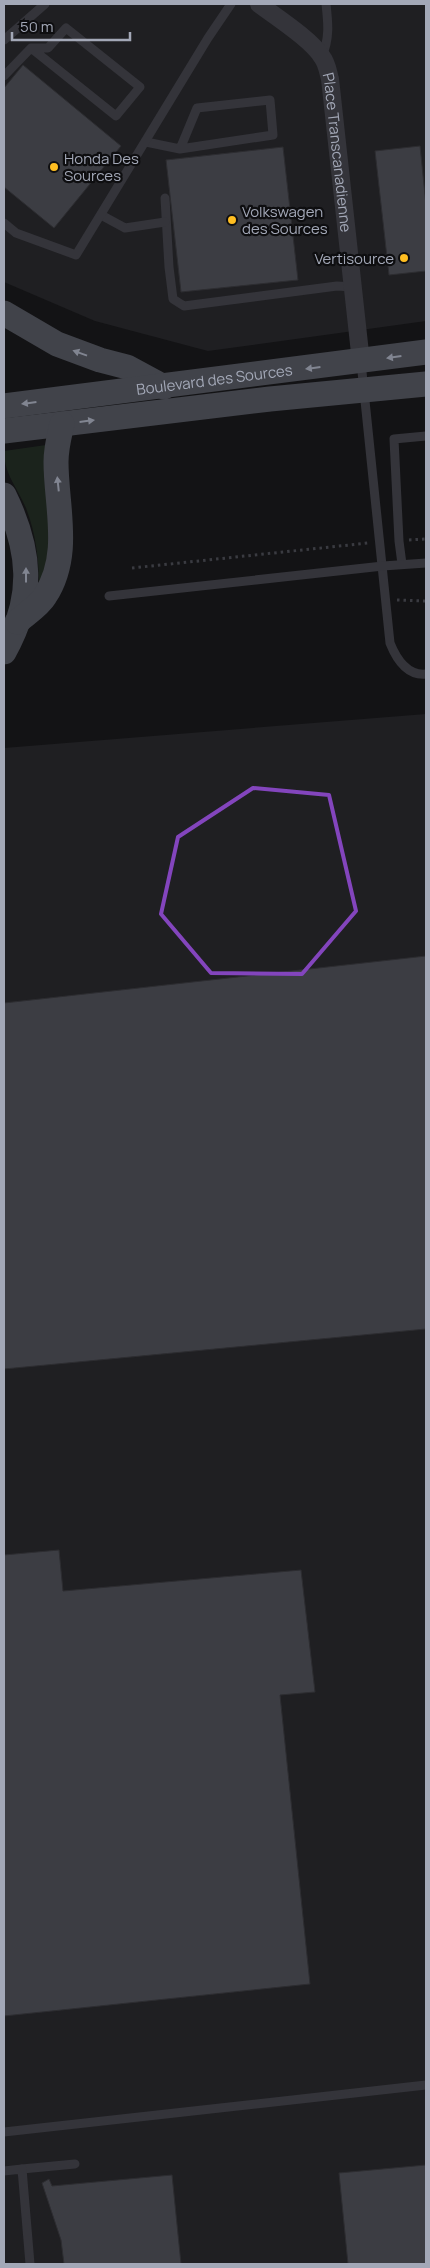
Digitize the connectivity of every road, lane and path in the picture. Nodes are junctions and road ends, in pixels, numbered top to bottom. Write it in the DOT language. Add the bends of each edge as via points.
graph roads {
  1 [pos="45,4"];
  2 [pos="231,4"];
  3 [pos="259,4"];
  4 [pos="326,4"];
  5 [pos="4,40"];
  6 [pos="31,48"];
  7 [pos="322,56"];
  8 [pos="4,76"];
  9 [pos="146,142"];
  10 [pos="180,149"];
  11 [pos="165,198"];
  12 [pos="101,215"];
  13 [pos="165,222"];
  14 [pos="4,223"];
  15 [pos="353,287"];
  16 [pos="4,313"];
  17 [pos="426,352"];
  18 [pos="361,362"];
  19 [pos="426,384"];
  20 [pos="164,387"];
  21 [pos="364,390"];
  22 [pos="4,406"];
  23 [pos="62,424"];
  24 [pos="4,431"];
  25 [pos="426,436"];
  26 [pos="4,495"];
  27 [pos="426,539"];
  28 [pos="399,541"];
  29 [pos="381,542"];
  30 [pos="426,563"];
  31 [pos="402,564"];
  32 [pos="383,566"];
  33 [pos="132,568"];
  34 [pos="109,596"];
  35 [pos="17,622"];
  36 [pos="4,652"];
  37 [pos="426,674"];
  38 [pos="426,2085"];
  39 [pos="4,2132"];
  40 [pos="76,2164"];
  41 [pos="22,2169"];
  42 [pos="4,2172"];
  43 [pos="30,2264"];
  1 -- 5 [label="lane"];
  2 -- 9 [label="lane"];
  3 -- 7 [label="street, Place Transcanadienne"];
  4 -- 7 [label="lane" via="329,28"];
  6 -- 6 [label="lane" via="48,48 66,28 140,87 116,116"];
  6 -- 8 [label="lane"];
  7 -- 15 [label="street, Place Transcanadienne" via="330,79"];
  9 -- 10 [label="lane"];
  9 -- 12 [label="lane"];
  10 -- 10 [label="lane" via="274,135 270,100 197,108"];
  11 -- 13 [label="lane"];
  12 -- 13 [label="lane" via="125,228"];
  12 -- 14 [label="lane" via="76,255 16,233"];
  13 -- 15 [label="lane" via="173,299 184,306 336,286"];
  15 -- 18 [label="street, Place Transcanadienne"];
  20 -- 16 [label="main road, one-way" via="127,367 58,344"];
  17 -- 18 [label="main road, Boulevard des Sources, one-way"];
  18 -- 20 [label="main road, Boulevard des Sources, one-way"];
  18 -- 21 [label="lane"];
  19 -- 21 [label="main road, Boulevard des Sources"];
  20 -- 22 [label="main road, Boulevard des Sources, one-way"];
  23 -- 21 [label="main road, Boulevard des Sources, one-way"];
  21 -- 29 [label="lane"];
  23 -- 24 [label="main road, Boulevard des Sources"];
  35 -- 23 [label="main road, one-way" via="44,598 57,564 61,525 56,455"];
  25 -- 28 [label="lane" via="394,439"];
  35 -- 26 [label="main road, one-way" via="25,593 26,558 20,532"];
  27 -- 28 [label="path"];
  28 -- 31 [label="lane"];
  29 -- 32 [label="lane"];
  29 -- 33 [label="path"];
  30 -- 31 [label="lane"];
  31 -- 32 [label="lane"];
  32 -- 34 [label="lane"];
  32 -- 37 [label="lane" via="393,651 408,670"];
  35 -- 36 [label="main road"];
  38 -- 39 [label="lane"];
  40 -- 41 [label="lane"];
  41 -- 42 [label="lane"];
  41 -- 43 [label="lane"];
}
